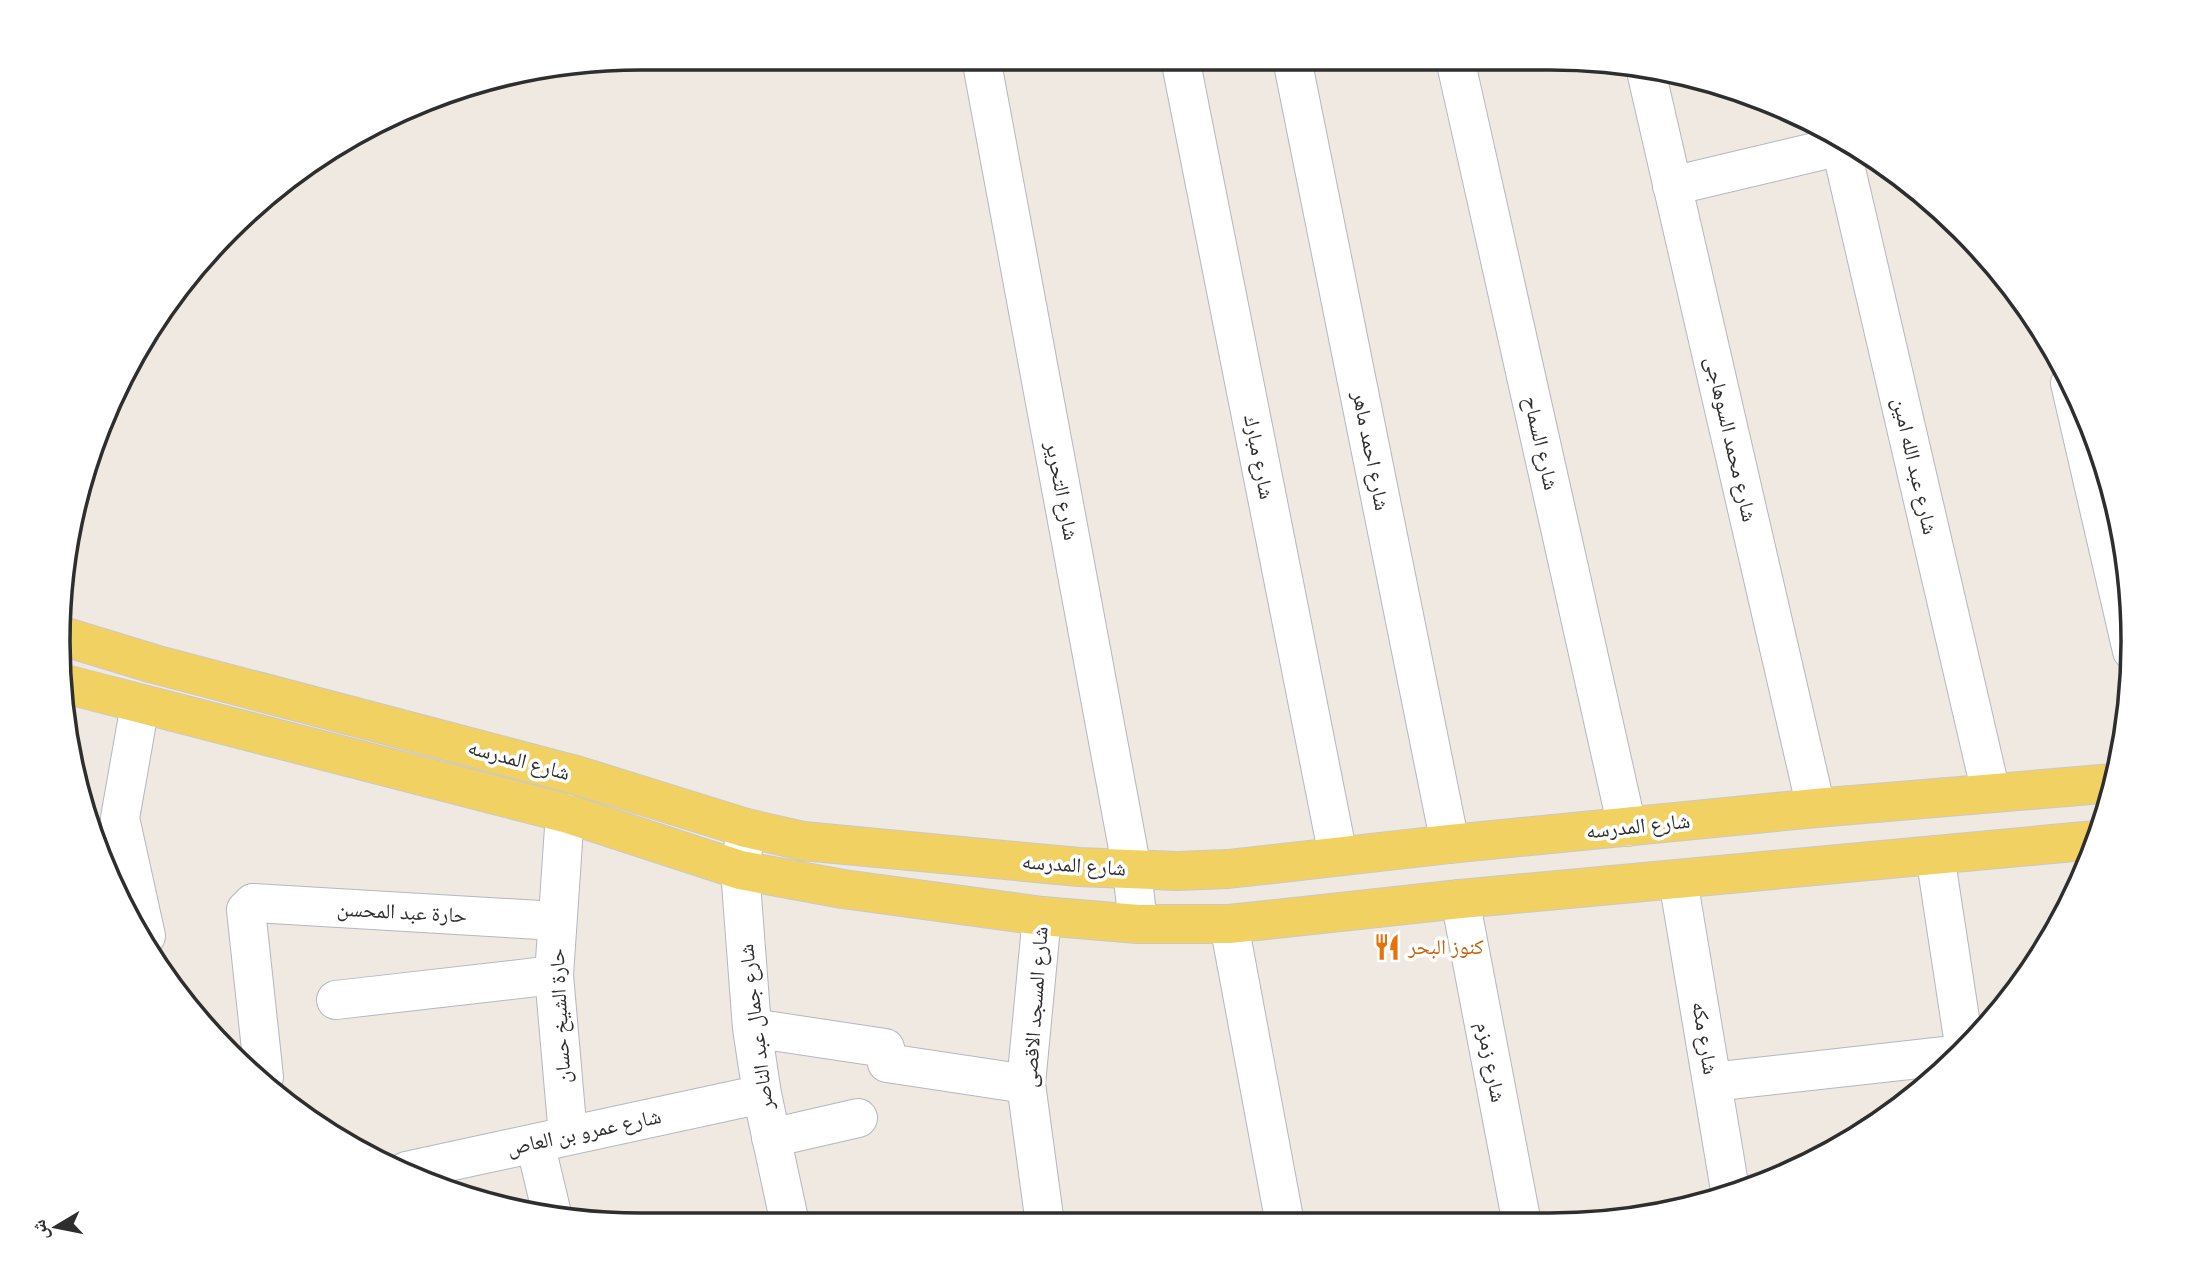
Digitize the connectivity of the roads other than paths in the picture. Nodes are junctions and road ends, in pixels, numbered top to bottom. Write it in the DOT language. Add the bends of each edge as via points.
graph roads {
  1 [pos="983,70"];
  2 [pos="1182,70"];
  3 [pos="1294,70"];
  4 [pos="1457,70"];
  5 [pos="1648,79"];
  6 [pos="1833,146"];
  7 [pos="1845,153"];
  8 [pos="1672,186"];
  9 [pos="2082,436"];
  10 [pos="2119,595"];
  11 [pos="70,638"];
  12 [pos="72,686"];
  13 [pos="140,705"];
  14 [pos="2103,784"];
  15 [pos="1991,793"];
  16 [pos="1816,808"];
  17 [pos="565,813"];
  18 [pos="104,819"];
  19 [pos="1627,827"];
  20 [pos="746,828"];
  21 [pos="2085,841"];
  22 [pos="1450,844"];
  23 [pos="1935,855"];
  24 [pos="1338,856"];
  25 [pos="740,870"];
  26 [pos="1132,870"];
  27 [pos="1678,880"];
  28 [pos="1460,899"];
  29 [pos="135,904"];
  30 [pos="1042,916"];
  31 [pos="557,921"];
  32 [pos="1138,924"];
  33 [pos="1229,924"];
  34 [pos="554,975"];
  35 [pos="336,1000"];
  36 [pos="752,1028"];
  37 [pos="1962,1037"];
  38 [pos="1944,1055"];
  39 [pos="263,1069"];
  40 [pos="1712,1082"];
  41 [pos="1026,1084"];
  42 [pos="762,1094"];
  43 [pos="858,1118"];
  44 [pos="771,1138"];
  45 [pos="552,1139"];
  46 [pos="425,1170"];
  47 [pos="1729,1184"];
  48 [pos="552,1206"];
  49 [pos="788,1213"];
  50 [pos="1044,1213"];
  51 [pos="1283,1213"];
  52 [pos="1520,1213"];
  1 -- 26 [label="street, شارع التحرير"];
  2 -- 24 [label="street, شارع مبارك"];
  3 -- 22 [label="street, شارع احمد ماهر"];
  4 -- 19 [label="street, شارع السماح"];
  5 -- 8 [label="street, شارع محمد السوهاجى"];
  6 -- 8 [label="street"];
  7 -- 15 [label="street, شارع عبد الله امين"];
  8 -- 16 [label="street, شارع محمد السوهاجى"];
  9 -- 10 [label="street"];
  11 -- 20 [label="main road, شارع المدرسه" via="576,775"];
  12 -- 13 [label="main road, شارع المدرسه"];
  13 -- 17 [label="main road, شارع المدرسه"];
  13 -- 18 [label="street"];
  14 -- 15 [label="main road, شارع المدرسه"];
  15 -- 16 [label="main road, شارع المدرسه"];
  16 -- 19 [label="main road, شارع المدرسه"];
  17 -- 25 [label="main road, شارع المدرسه"];
  17 -- 31 [label="street, حارة الشيخ حسان"];
  18 -- 29 [label="street"];
  19 -- 22 [label="main road, شارع المدرسه"];
  20 -- 25 [label="street, شارع جمال عبد الناصر"];
  20 -- 26 [label="main road, شارع المدرسه" via="845,847"];
  21 -- 23 [label="main road, شارع المدرسه"];
  22 -- 24 [label="main road, شارع المدرسه"];
  23 -- 27 [label="main road, شارع المدرسه"];
  23 -- 37 [label="street"];
  24 -- 26 [label="main road, شارع المدرسه" via="1228,869"];
  25 -- 30 [label="main road, شارع المدرسه"];
  25 -- 36 [label="street, شارع جمال عبد الناصر"];
  26 -- 32 [label="street, شارع التحرير"];
  27 -- 28 [label="main road, شارع المدرسه"];
  27 -- 40 [label="street, شارع مكه"];
  28 -- 33 [label="main road, شارع المدرسه"];
  28 -- 52 [label="street, شارع زمزم"];
  30 -- 32 [label="main road, شارع المدرسه"];
  30 -- 41 [label="street, شارع المسجد الاقصى"];
  31 -- 34 [label="street, حارة الشيخ حسان"];
  31 -- 39 [label="street, حارة عبد المحسن" via="253,903 246,910"];
  32 -- 33 [label="main road, شارع المدرسه"];
  33 -- 51 [label="street"];
  34 -- 35 [label="street"];
  34 -- 45 [label="street, حارة الشيخ حسان"];
  36 -- 41 [label="street" via="885,1048 887,1063"];
  36 -- 42 [label="street, شارع جمال عبد الناصر"];
  38 -- 40 [label="street"];
  40 -- 47 [label="street, شارع مكه"];
  41 -- 50 [label="street, شارع المسجد الاقصى"];
  42 -- 44 [label="street, شارع جمال عبد الناصر"];
  42 -- 45 [label="street, شارع عمرو بن العاص"];
  43 -- 44 [label="street"];
  44 -- 49 [label="street, شارع جمال عبد الناصر"];
  45 -- 46 [label="street, شارع عمرو بن العاص"];
  45 -- 48 [label="street, حارة الشيخ حسان"];
}
